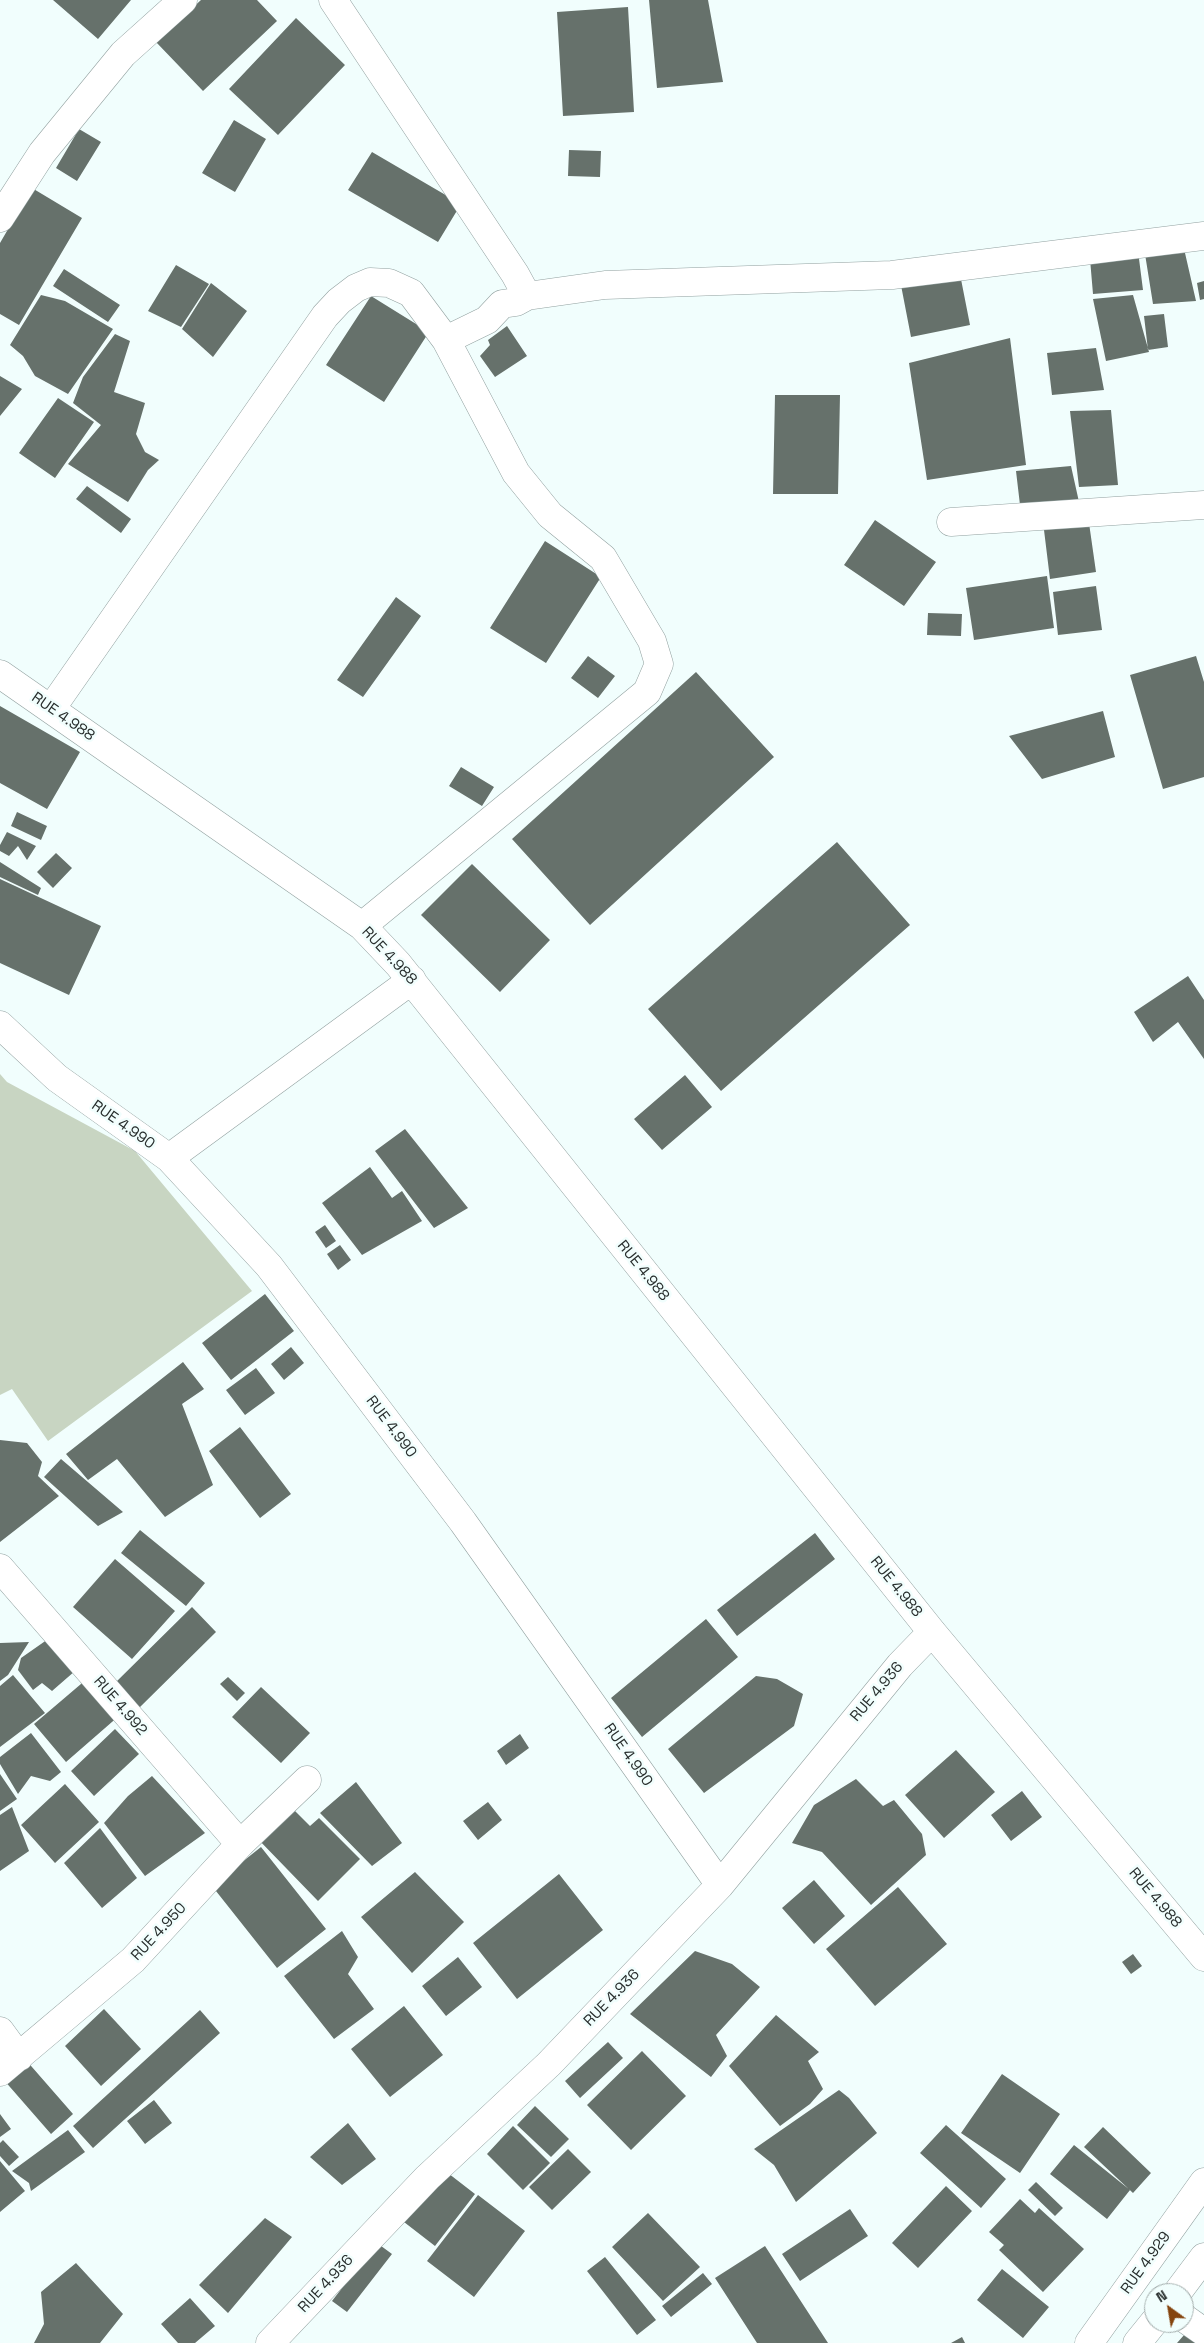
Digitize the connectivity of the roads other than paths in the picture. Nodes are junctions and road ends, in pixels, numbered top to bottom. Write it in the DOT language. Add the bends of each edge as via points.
graph roads {
  1 [pos="183,0"];
  2 [pos="333,0"];
  3 [pos="0,218"];
  4 [pos="1204,236"];
  5 [pos="527,296"];
  6 [pos="446,340"];
  7 [pos="1204,505"];
  8 [pos="951,522"];
  9 [pos="0,674"];
  10 [pos="51,709"];
  11 [pos="362,926"];
  12 [pos="412,980"];
  13 [pos="0,1025"];
  14 [pos="170,1158"];
  15 [pos="0,1568"];
  16 [pos="932,1632"];
  17 [pos="307,1780"];
  18 [pos="240,1844"];
  19 [pos="720,1885"];
  20 [pos="1204,1957"];
  21 [pos="0,2031"];
  22 [pos="10,2065"];
  23 [pos="1204,2182"];
  24 [pos="1204,2257"];
  25 [pos="1184,2283"];
  26 [pos="1145,2333"];
  27 [pos="270,2343"];
  28 [pos="1089,2343"];
  29 [pos="1137,2343"];
  1 -- 3 [label="street" via="123,54 42,153"];
  2 -- 5 [label="street"];
  4 -- 5 [label="street" via="892,275 605,285"];
  5 -- 6 [label="street" via="502,304 487,320"];
  6 -- 10 [label="street" via="410,293 389,283 370,282 339,300"];
  6 -- 11 [label="street" via="516,473 550,515 603,558 652,641 659,664 647,692"];
  7 -- 8 [label="street"];
  9 -- 10 [label="street, RUE 4.988"];
  10 -- 11 [label="street, RUE 4.988"];
  11 -- 12 [label="street, RUE 4.988"];
  12 -- 14 [label="street"];
  12 -- 16 [label="street, RUE 4.988"];
  13 -- 14 [label="street, RUE 4.990" via="57,1078"];
  14 -- 19 [label="street, RUE 4.990" via="268,1266 463,1522"];
  15 -- 18 [label="street, RUE 4.992"];
  16 -- 19 [label="street, RUE 4.936" via="894,1672"];
  16 -- 20 [label="street, RUE 4.988"];
  17 -- 18 [label="street, RUE 4.950"];
  18 -- 22 [label="street, RUE 4.950" via="133,1960"];
  19 -- 27 [label="street, RUE 4.936" via="549,2064 426,2178"];
  21 -- 22 [label="street"];
  23 -- 28 [label="street, RUE 4.929"];
  24 -- 25 [label="street"];
  26 -- 29 [label="street"];
}
